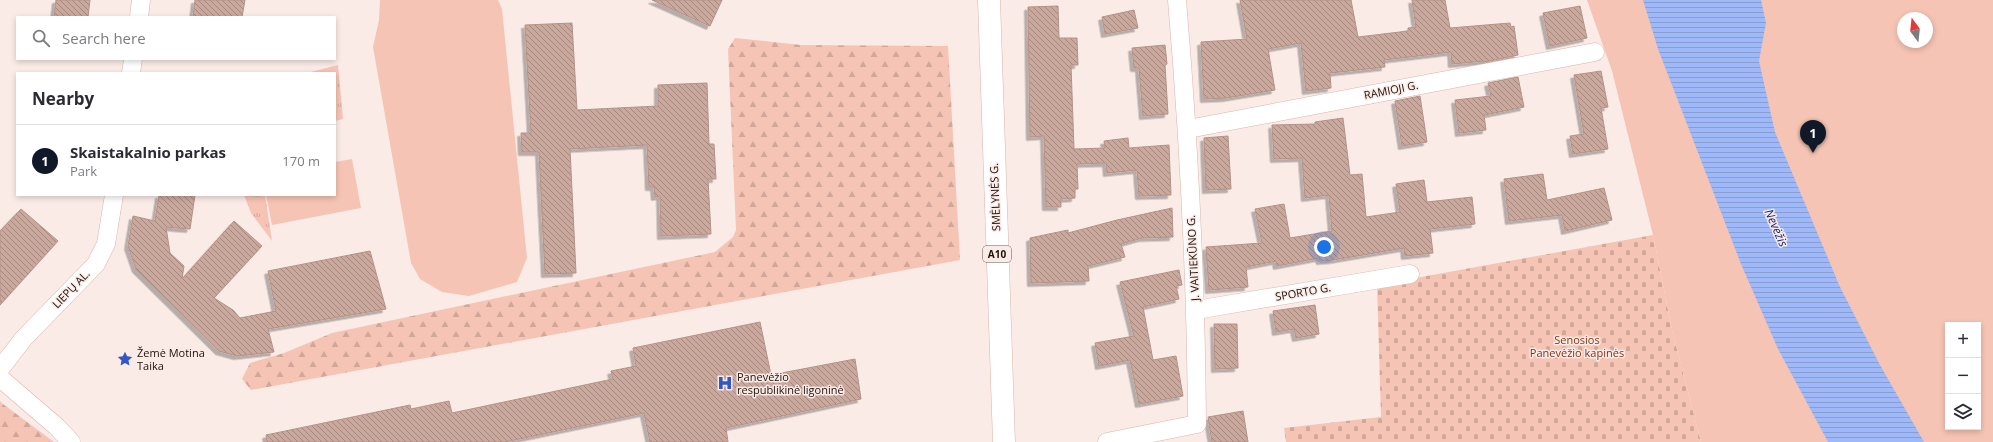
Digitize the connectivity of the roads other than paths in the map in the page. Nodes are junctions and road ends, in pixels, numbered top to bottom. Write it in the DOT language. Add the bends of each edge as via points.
graph roads {
  1 [pos="141,0"];
  2 [pos="989,0"];
  3 [pos="1177,0"];
  4 [pos="139,16"];
  5 [pos="1595,52"];
  6 [pos="133,60"];
  7 [pos="131,72"];
  8 [pos="1188,129"];
  9 [pos="114,196"];
  10 [pos="1410,274"];
  11 [pos="1196,310"];
  12 [pos="0,369"];
  13 [pos="0,378"];
  14 [pos="1152,438"];
  15 [pos="71,442"];
  16 [pos="1004,442"];
  17 [pos="1107,442"];
  1 -- 4 [label="street"];
  2 -- 16 [label="highway, SMĖLYNĖS G. / A10"];
  3 -- 8 [label="street, J. VAITIEKŪNO G."];
  5 -- 8 [label="street, RAMIOJI G."];
  6 -- 7 [label="street"];
  8 -- 11 [label="street, J. VAITIEKŪNO G."];
  9 -- 12 [label="street, LIEPŲ AL." via="106,244 96,264 24,338"];
  10 -- 11 [label="street, SPORTO G."];
  11 -- 14 [label="street, J. VAITIEKŪNO G." via="1197,424"];
  13 -- 15 [label="street" via="58,427"];
  14 -- 17 [label="street, J. VAITIEKŪNO G."];
}
